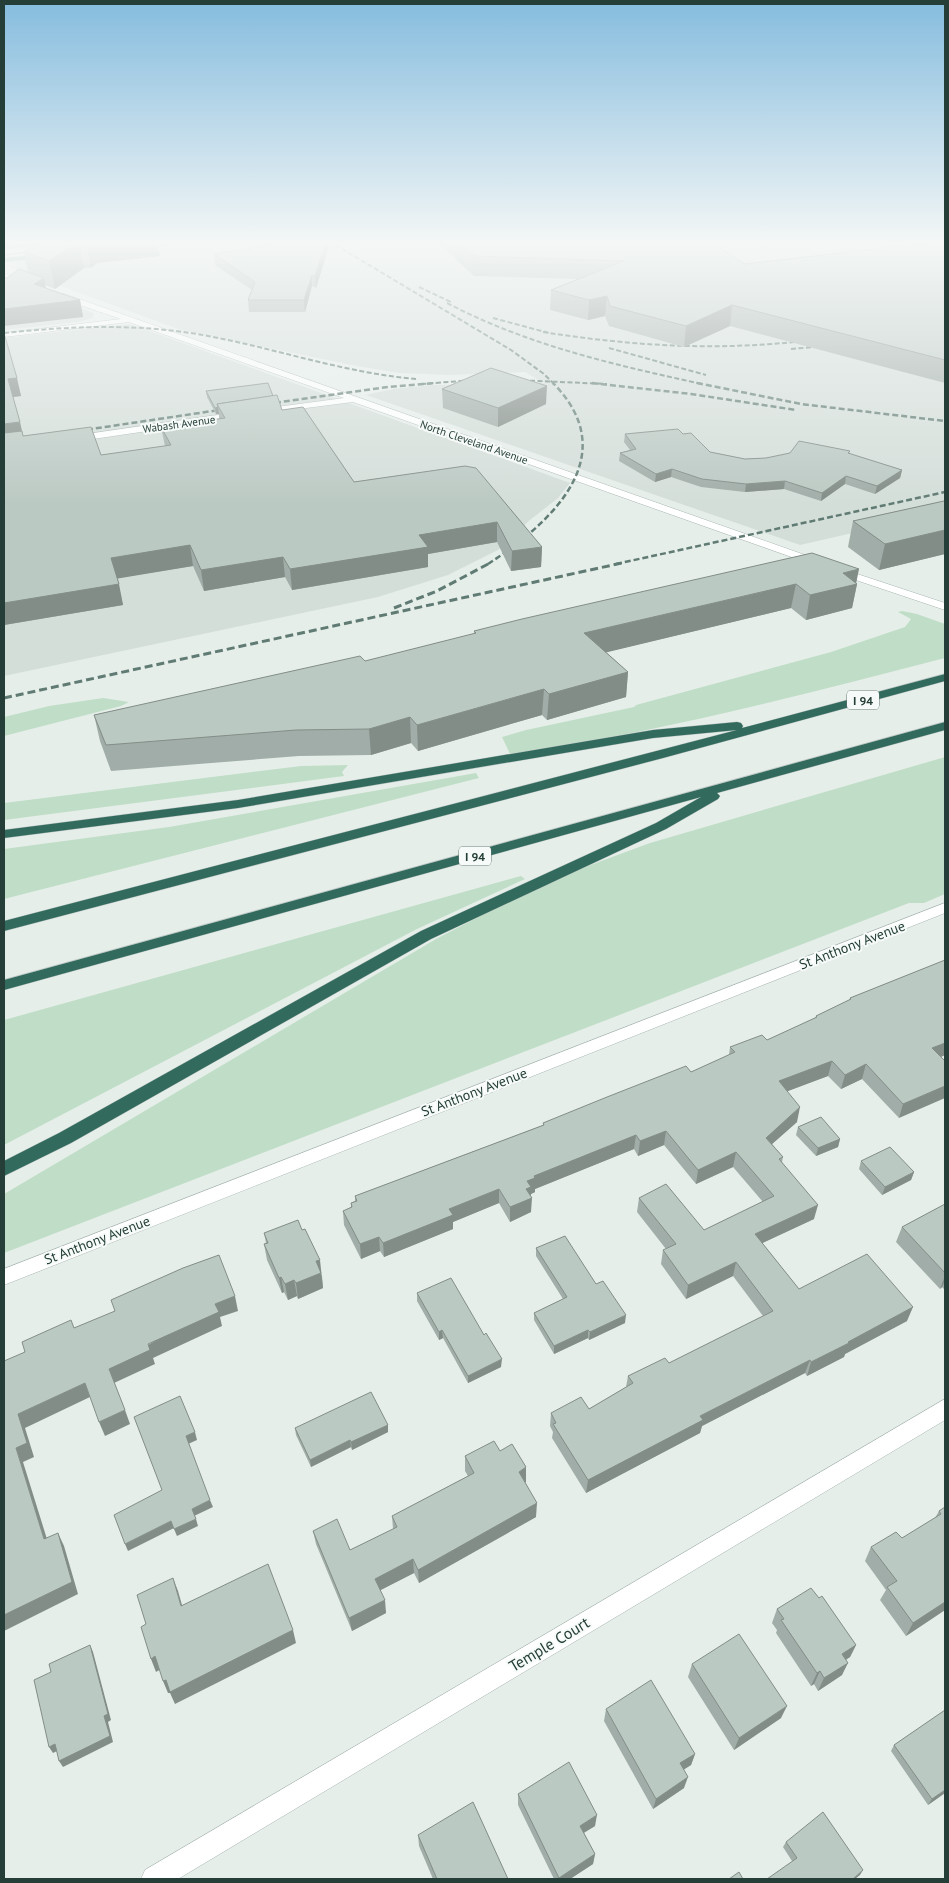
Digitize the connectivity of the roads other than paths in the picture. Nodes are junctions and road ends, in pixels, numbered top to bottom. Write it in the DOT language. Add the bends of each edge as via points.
graph roads {
  1 [pos="55,329"];
  2 [pos="155,329"];
  3 [pos="4,335"];
  4 [pos="354,399"];
  5 [pos="64,440"];
  6 [pos="798,556"];
  7 [pos="785,562"];
  8 [pos="943,605"];
  9 [pos="945,677"];
  10 [pos="781,722"];
  11 [pos="945,726"];
  12 [pos="732,785"];
  13 [pos="4,834"];
  14 [pos="945,908"];
  15 [pos="4,926"];
  16 [pos="4,985"];
  17 [pos="4,1169"];
  18 [pos="4,1277"];
  19 [pos="945,1409"];
  20 [pos="154,1879"];
  1 -- 3 [label="street"];
  2 -- 4 [label="street, North Cleveland Avenue"];
  4 -- 5 [label="street, Wabash Avenue"];
  4 -- 6 [label="street, North Cleveland Avenue"];
  6 -- 7 [label="street"];
  6 -- 8 [label="street, North Cleveland Avenue"];
  9 -- 10 [label="highway, I 94"];
  10 -- 13 [label="highway" via="654,734 247,802"];
  10 -- 15 [label="highway, I 94"];
  11 -- 12 [label="highway, I 94"];
  12 -- 16 [label="highway, I 94"];
  12 -- 17 [label="highway" via="661,826 426,935"];
  14 -- 18 [label="street, St Anthony Avenue"];
  19 -- 20 [label="street, Temple Court"];
}
